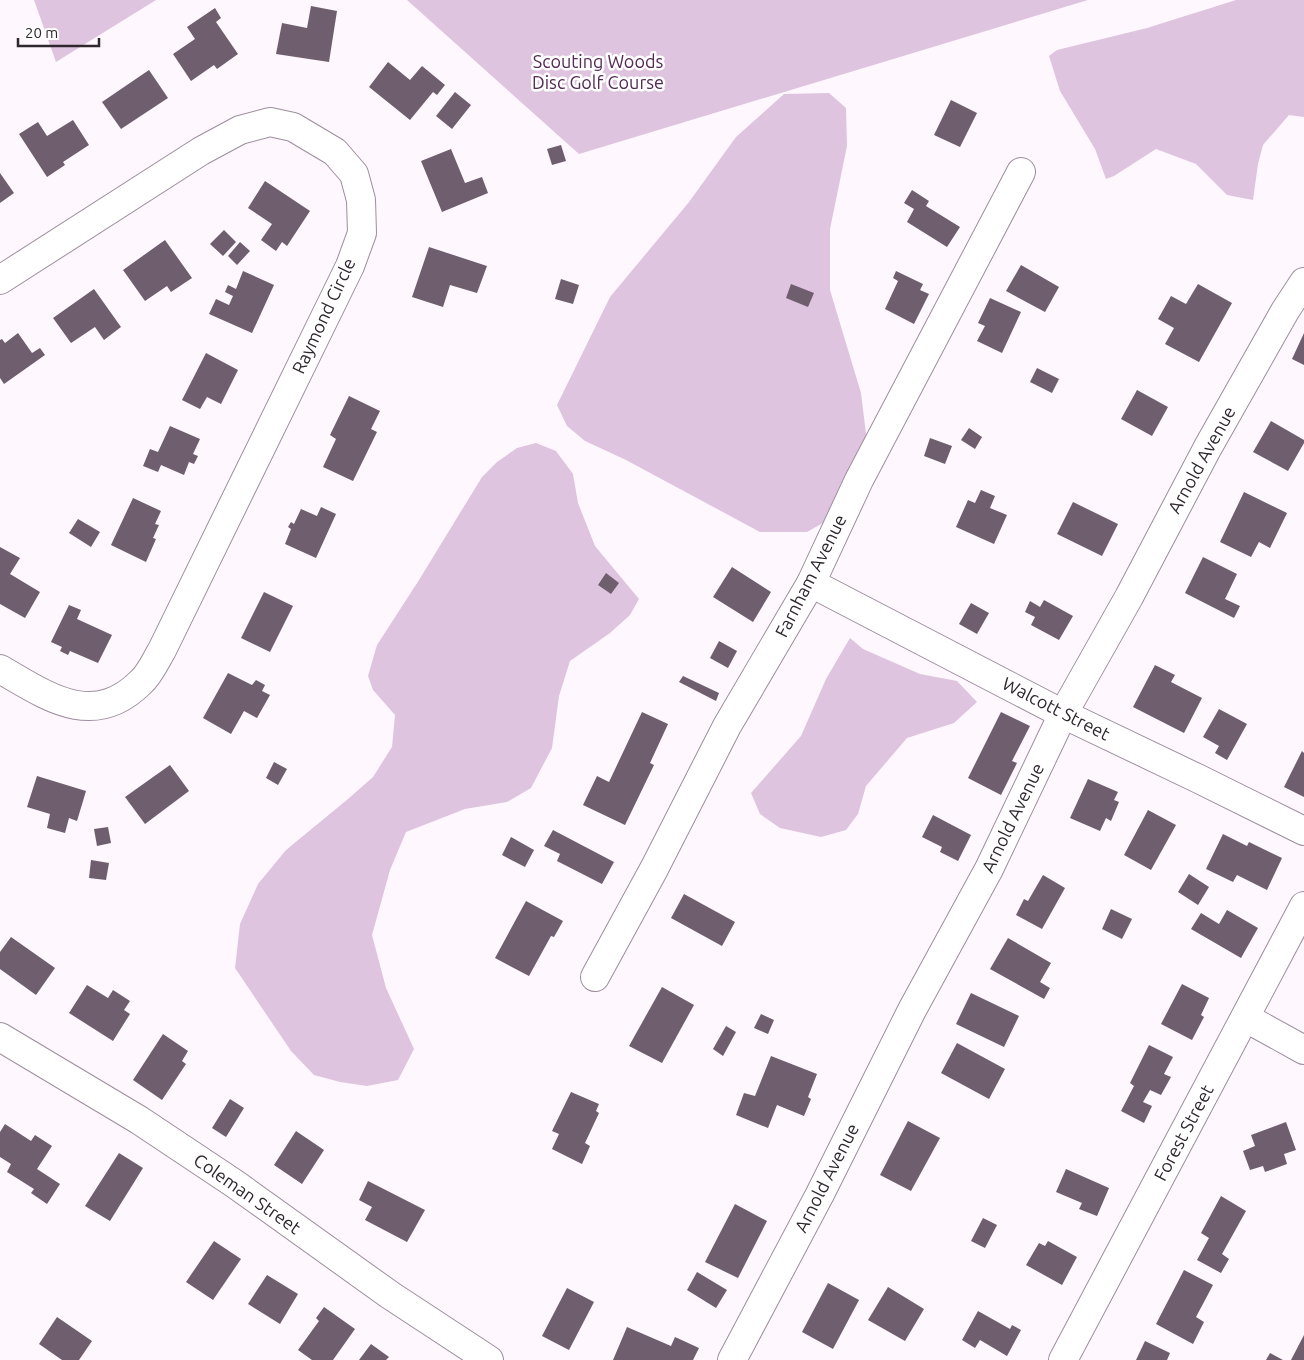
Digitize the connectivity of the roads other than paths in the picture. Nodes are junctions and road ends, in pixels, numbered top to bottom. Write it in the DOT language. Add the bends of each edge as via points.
graph roads {
  1 [pos="1021,172"];
  2 [pos="0,280"];
  3 [pos="1304,282"];
  4 [pos="811,583"];
  5 [pos="0,669"];
  6 [pos="1063,714"];
  7 [pos="1304,831"];
  8 [pos="1304,906"];
  9 [pos="595,977"];
  10 [pos="1246,1018"];
  11 [pos="0,1037"];
  12 [pos="1304,1050"];
  13 [pos="489,1360"];
  14 [pos="732,1360"];
  15 [pos="1063,1360"];
  1 -- 4 [label="street, Farnham Avenue" via="859,480"];
  2 -- 5 [label="street, Raymond Circle" via="200,151 240,130 270,122 293,127 336,152 354,174 361,200 362,232 350,266 162,650 143,681 124,696 100,705 74,706 47,696"];
  3 -- 6 [label="street, Arnold Avenue" via="1208,447"];
  4 -- 6 [label="street, Walcott Street"];
  4 -- 9 [label="street, Farnham Avenue" via="727,726"];
  6 -- 7 [label="street, Walcott Street"];
  6 -- 14 [label="street, Arnold Avenue" via="989,869 912,1010"];
  8 -- 10 [label="street, Forest Street"];
  10 -- 12 [label="street"];
  10 -- 15 [label="street, Forest Street"];
  11 -- 13 [label="street, Coleman Street" via="139,1120"];
}
